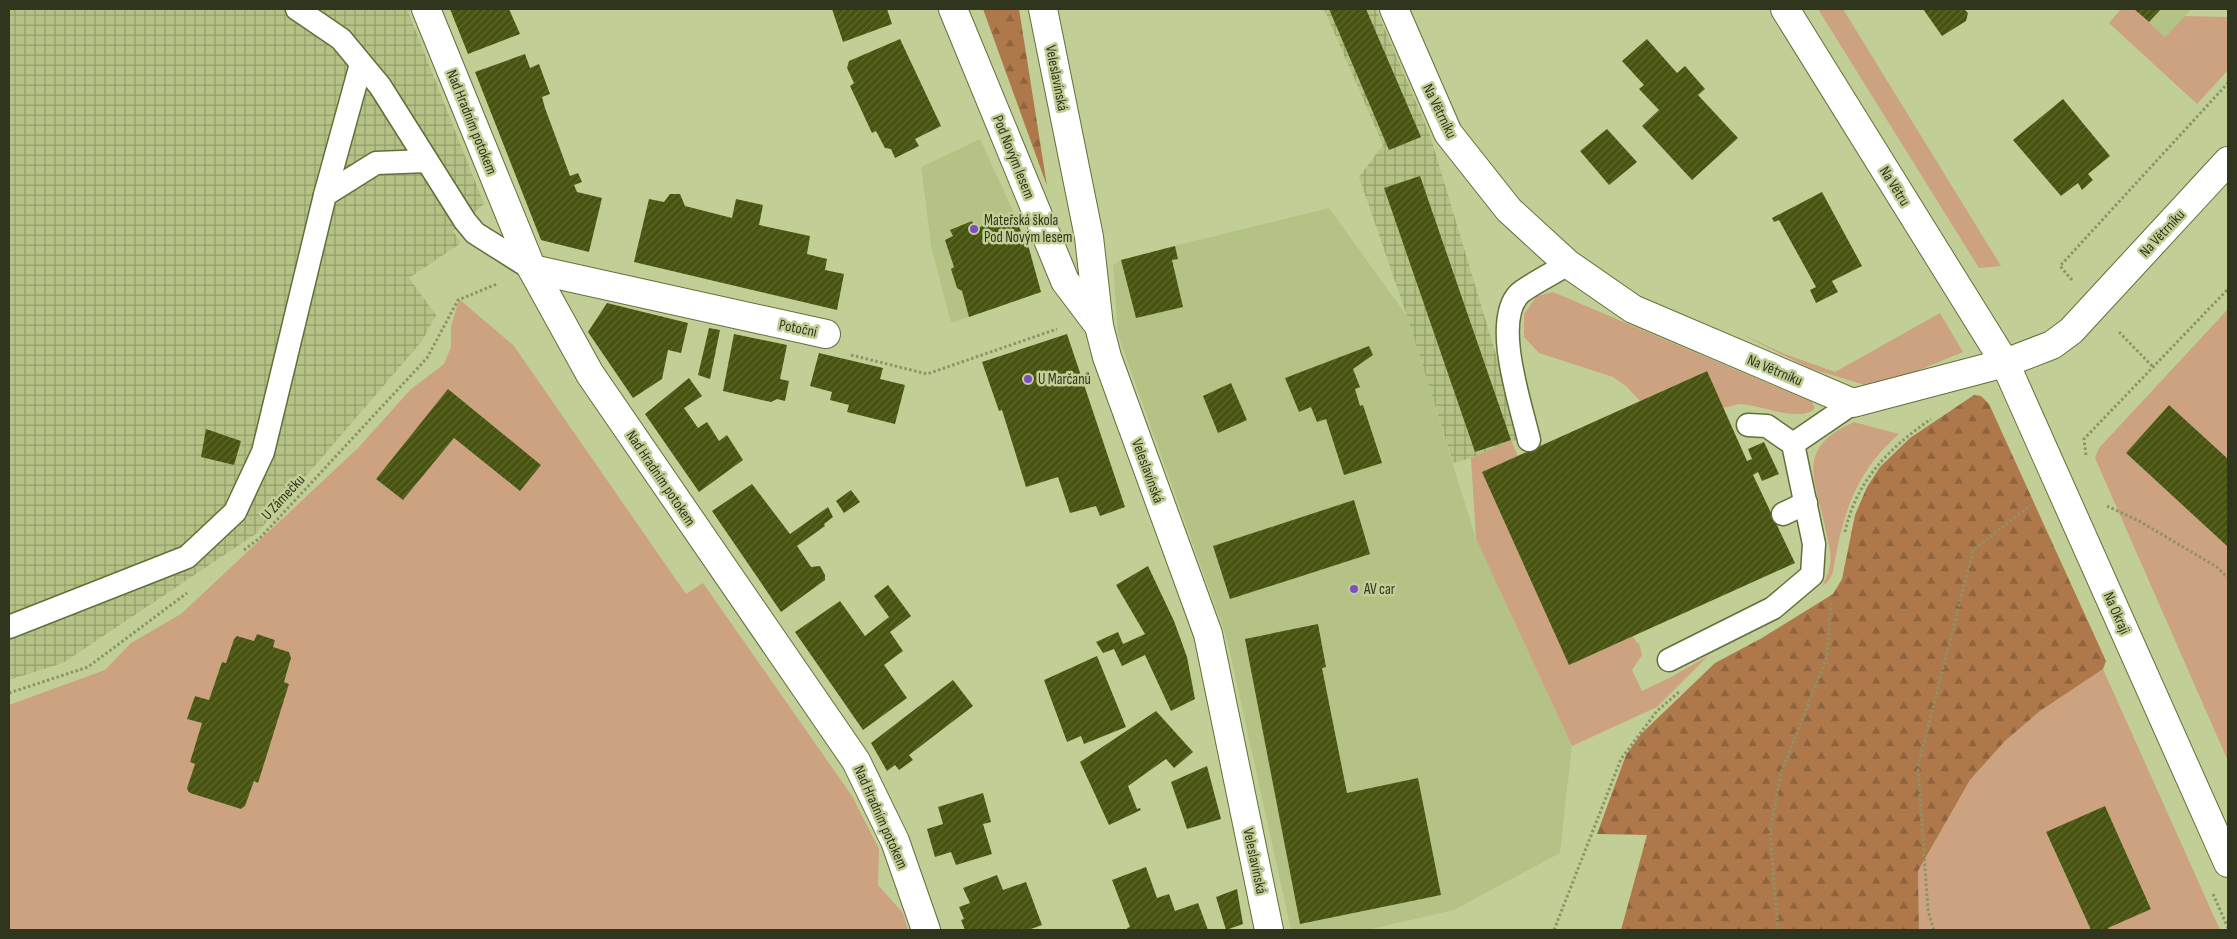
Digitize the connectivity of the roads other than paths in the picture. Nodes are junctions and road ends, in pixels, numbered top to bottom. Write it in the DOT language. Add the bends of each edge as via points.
graph roads {
  1 [pos="296,9"];
  2 [pos="426,9"];
  3 [pos="953,9"];
  4 [pos="1043,9"];
  5 [pos="1394,9"];
  6 [pos="1785,9"];
  7 [pos="361,64"];
  8 [pos="427,161"];
  9 [pos="2228,162"];
  10 [pos="325,195"];
  11 [pos="1568,264"];
  12 [pos="532,269"];
  13 [pos="1099,326"];
  14 [pos="826,334"];
  15 [pos="2005,363"];
  16 [pos="1853,403"];
  17 [pos="1748,425"];
  18 [pos="1529,440"];
  19 [pos="1793,444"];
  20 [pos="1806,503"];
  21 [pos="1783,514"];
  22 [pos="9,627"];
  23 [pos="1669,660"];
  24 [pos="2228,861"];
  25 [pos="926,930"];
  26 [pos="1269,930"];
  1 -- 7 [label="lane" via="341,39"];
  2 -- 12 [label="street, Nad Hradním potokem"];
  3 -- 13 [label="street, Pod Novým lesem" via="1065,281"];
  4 -- 13 [label="street, Veleslavínská" via="1089,237"];
  5 -- 11 [label="street, Na Větrníku" via="1448,133 1509,210"];
  6 -- 15 [label="street, Na Větru"];
  7 -- 8 [label="lane" via="380,86"];
  7 -- 10 [label="lane"];
  8 -- 10 [label="lane" via="376,163"];
  8 -- 12 [label="lane" via="475,233"];
  9 -- 15 [label="street, Na Větrníku" via="2070,331 2052,345"];
  10 -- 22 [label="lane" via="263,452 235,512 187,557"];
  11 -- 16 [label="street, Na Větrníku" via="1633,309"];
  11 -- 18 [label="lane" via="1518,294 1507,318 1508,346"];
  12 -- 14 [label="street, Potoční"];
  12 -- 25 [label="street, Nad Hradním potokem" via="590,374 856,761 894,841"];
  13 -- 26 [label="street, Veleslavínská" via="1208,634"];
  15 -- 16 [label="street, Na Větrníku"];
  15 -- 24 [label="street, Na Okraji"];
  16 -- 19 [label="lane"];
  17 -- 19 [label="lane" via="1767,426"];
  19 -- 20 [label="lane"];
  20 -- 21 [label="lane"];
  20 -- 23 [label="lane" via="1814,544 1812,575 1773,608"];
}
